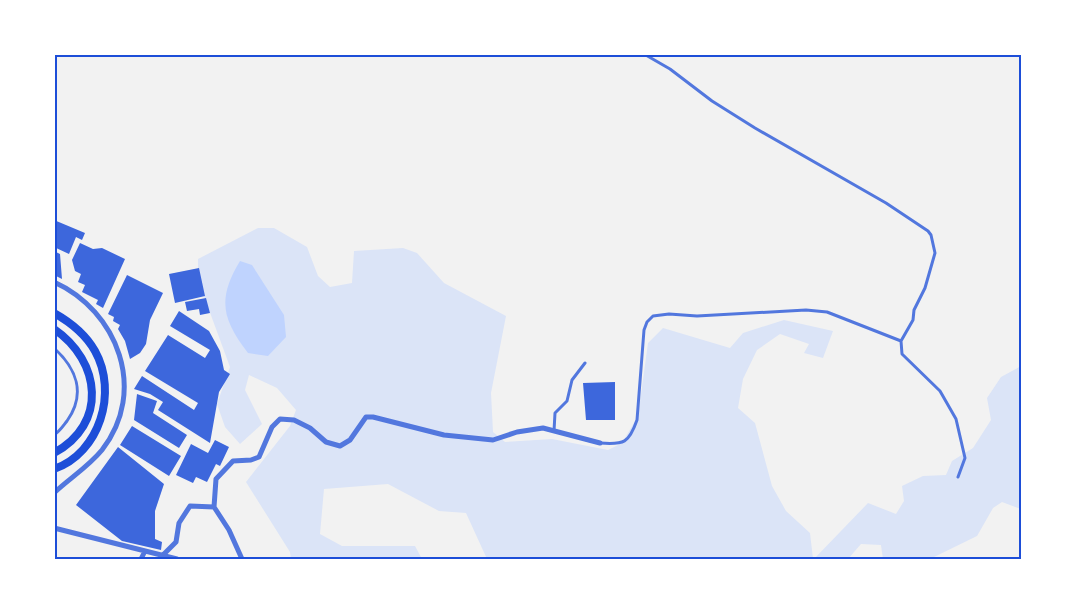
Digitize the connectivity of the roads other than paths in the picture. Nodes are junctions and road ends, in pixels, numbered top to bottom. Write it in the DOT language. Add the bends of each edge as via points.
graph roads {
  1 [pos="644,54"];
  2 [pos="54,282"];
  3 [pos="54,313"];
  4 [pos="54,329"];
  5 [pos="901,341"];
  6 [pos="54,348"];
  7 [pos="585,363"];
  8 [pos="554,431"];
  9 [pos="54,435"];
  10 [pos="600,443"];
  11 [pos="54,453"];
  12 [pos="54,469"];
  13 [pos="958,477"];
  14 [pos="54,493"];
  15 [pos="214,507"];
  16 [pos="54,528"];
  17 [pos="145,551"];
  18 [pos="163,555"];
  19 [pos="141,559"];
  20 [pos="177,559"];
  21 [pos="242,559"];
  1 -- 5 [label="lane" via="755,128 928,231 935,253"];
  2 -- 14 [label="street" via="83,299 103,319 122,362 124,389 117,422 102,449"];
  3 -- 12 [label="main road" via="81,334 94,351 104,383 102,417 95,434 75,457"];
  4 -- 11 [label="main road" via="83,360 93,396 82,429"];
  5 -- 10 [label="lane" via="827,312 652,316 644,330 637,420 632,433 618,445"];
  5 -- 13 [label="lane" via="902,354 940,392 956,419 965,458"];
  6 -- 9 [label="lane" via="72,369 78,400"];
  7 -- 8 [label="lane" via="572,380 567,400 555,413"];
  8 -- 10 [label="street"];
  8 -- 15 [label="street" via="536,428 493,440 444,435 366,417 350,440 340,446 326,442 294,420 280,419 272,427 259,457 233,460 216,479"];
  15 -- 18 [label="street" via="190,506 179,522 176,542"];
  15 -- 21 [label="street"];
  16 -- 17 [label="street"];
  17 -- 18 [label="street"];
  17 -- 19 [label="street"];
  18 -- 20 [label="street"];
}
